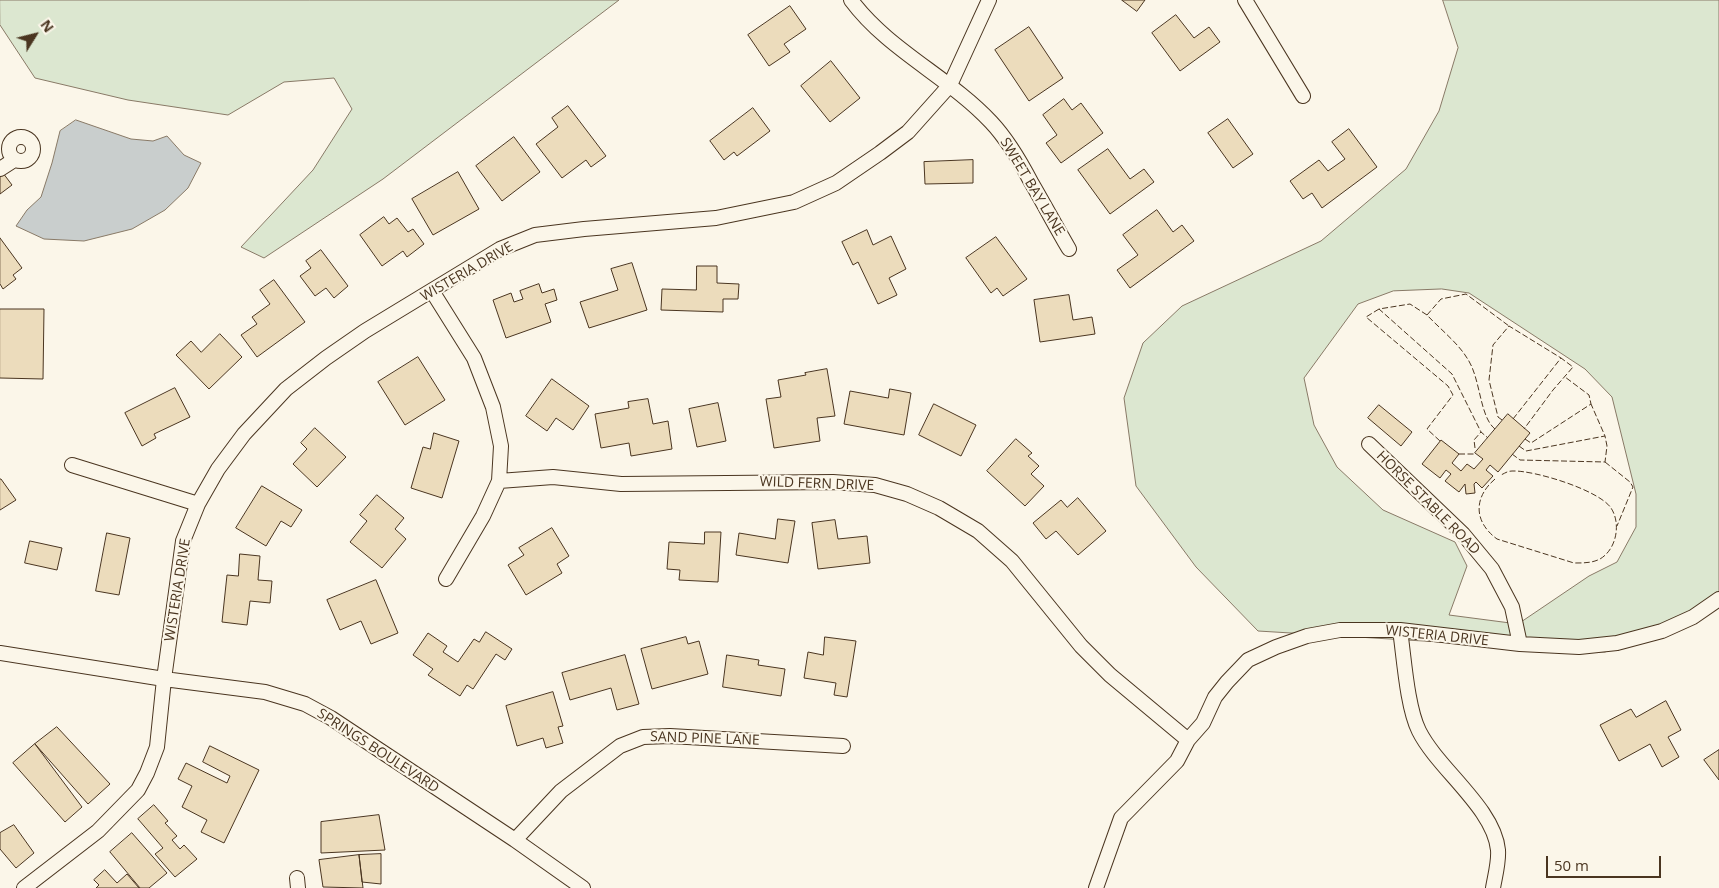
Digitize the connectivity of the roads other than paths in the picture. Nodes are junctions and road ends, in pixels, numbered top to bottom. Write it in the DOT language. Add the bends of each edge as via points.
graph roads {
  1 [pos="851,0"];
  2 [pos="989,0"];
  3 [pos="1245,0"];
  4 [pos="950,85"];
  5 [pos="1303,96"];
  6 [pos="14,160"];
  7 [pos="0,169"];
  8 [pos="1069,249"];
  9 [pos="432,291"];
  10 [pos="1369,444"];
  11 [pos="72,465"];
  12 [pos="499,481"];
  13 [pos="198,504"];
  14 [pos="446,579"];
  15 [pos="1719,599"];
  16 [pos="1400,630"];
  17 [pos="1520,644"];
  18 [pos="0,653"];
  19 [pos="164,679"];
  20 [pos="1188,740"];
  21 [pos="843,746"];
  22 [pos="515,840"];
  23 [pos="575,886"];
  24 [pos="24,888"];
  25 [pos="1096,888"];
  26 [pos="1493,888"];
  1 -- 4 [label="street, SWEET BAY LANE" via="900,49"];
  2 -- 4 [label="street, WISTERIA DRIVE"];
  3 -- 5 [label="street"];
  4 -- 8 [label="street, SWEET BAY LANE" via="992,123 1015,153"];
  4 -- 9 [label="street, WISTERIA DRIVE" via="908,132 880,153 836,182 794,202 716,218 535,235 500,249"];
  6 -- 7 [label="street"];
  9 -- 12 [label="street" via="474,358 493,407 500,446"];
  9 -- 13 [label="street, WISTERIA DRIVE" via="364,331 286,389 234,448"];
  10 -- 17 [label="street, HORSE STABLE ROAD" via="1463,534 1492,570 1512,607"];
  11 -- 13 [label="street"];
  12 -- 14 [label="street" via="484,516"];
  12 -- 20 [label="street, WILD FERN DRIVE" via="554,477 621,484 833,482 875,485 907,494 978,531 1012,561 1081,646 1110,675"];
  13 -- 19 [label="street, WISTERIA DRIVE" via="183,542"];
  15 -- 17 [label="street, WISTERIA DRIVE" via="1693,617 1662,631 1617,643 1579,647"];
  16 -- 17 [label="street, WISTERIA DRIVE"];
  16 -- 20 [label="street, WISTERIA DRIVE" via="1340,630 1307,636 1248,660 1226,682 1203,723"];
  16 -- 26 [label="street" via="1418,730 1429,748 1489,820 1495,835 1498,851"];
  18 -- 19 [label="street, SPRINGS BOULEVARD"];
  19 -- 22 [label="street, SPRINGS BOULEVARD" via="266,692 305,704"];
  19 -- 24 [label="street, WISTERIA DRIVE" via="156,747 138,790 98,831"];
  20 -- 25 [label="street, WISTERIA DRIVE" via="1177,761 1121,818"];
  21 -- 22 [label="street, SAND PINE LANE" via="643,737 620,746 560,791"];
  22 -- 23 [label="street, SPRINGS BOULEVARD"];
}
